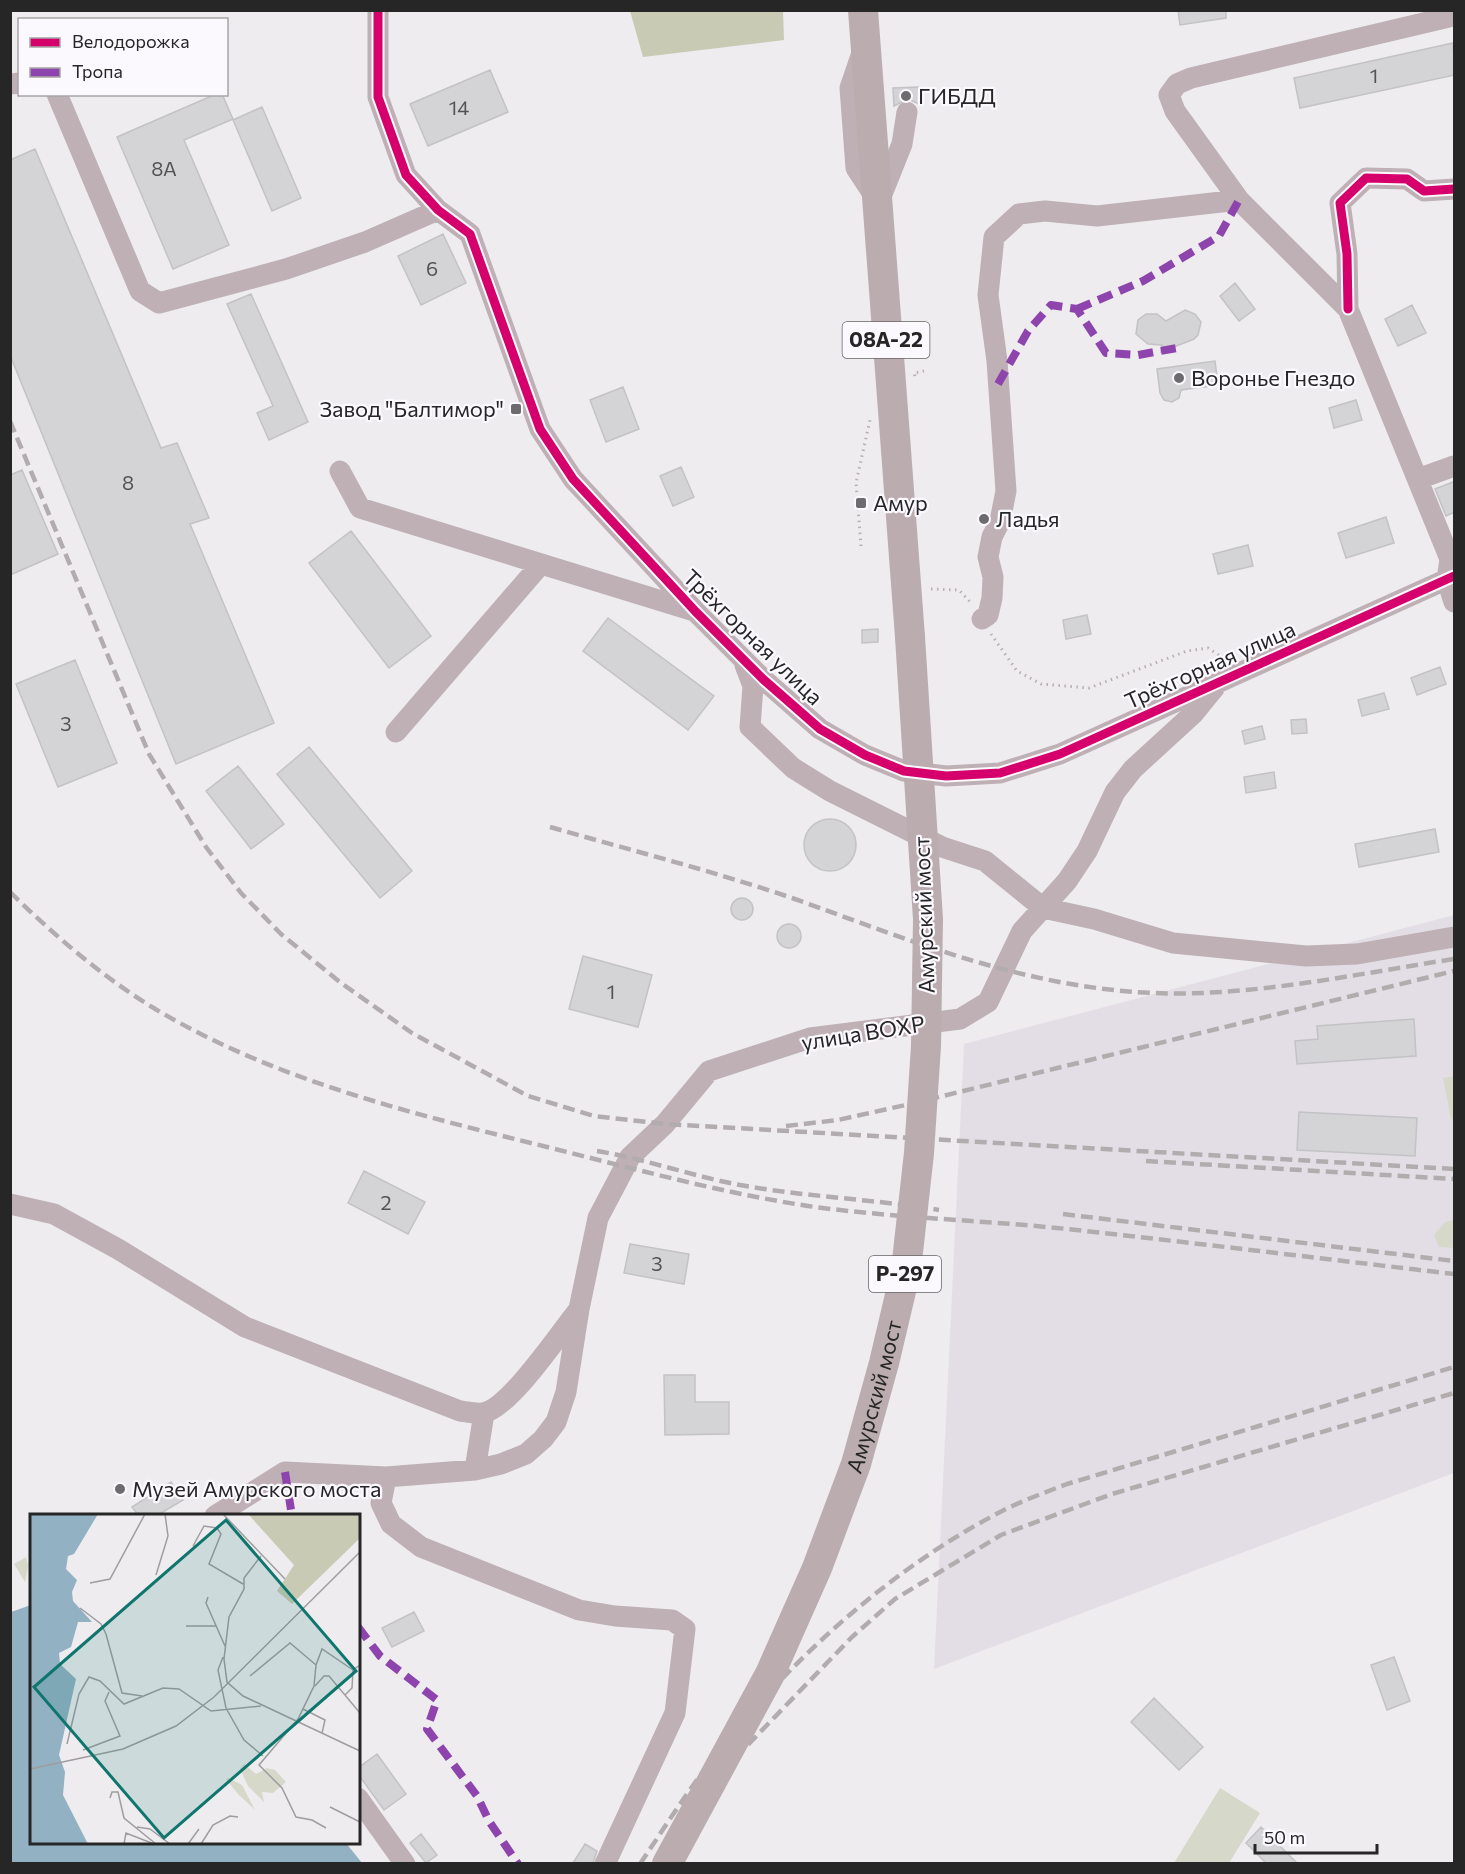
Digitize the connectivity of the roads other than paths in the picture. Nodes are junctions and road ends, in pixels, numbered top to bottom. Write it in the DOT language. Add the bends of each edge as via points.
graph roads {
  1 [pos="378,10"];
  2 [pos="862,10"];
  3 [pos="1451,16"];
  4 [pos="58,96"];
  5 [pos="907,112"];
  6 [pos="1455,189"];
  7 [pos="1239,200"];
  8 [pos="876,203"];
  9 [pos="438,210"];
  10 [pos="1348,309"];
  11 [pos="1455,466"];
  12 [pos="340,471"];
  13 [pos="1418,479"];
  14 [pos="541,564"];
  15 [pos="1451,578"];
  16 [pos="1455,602"];
  17 [pos="696,612"];
  18 [pos="982,619"];
  19 [pos="910,637"];
  20 [pos="743,659"];
  21 [pos="1226,679"];
  22 [pos="396,732"];
  23 [pos="1043,908"];
  24 [pos="1455,937"];
  25 [pos="10,1203"];
  26 [pos="579,1309"];
  27 [pos="484,1413"];
  28 [pos="475,1470"];
  29 [pos="386,1477"];
  30 [pos="217,1514"];
  31 [pos="360,1801"];
  32 [pos="405,1863"];
  33 [pos="604,1863"];
  34 [pos="667,1863"];
  1 -- 9 [label="street, Трёхгорная улица" via="378,97 406,175"];
  2 -- 8 [label="highway, 08А-22"];
  3 -- 7 [label="street" via="1177,84 1168,94 1175,111"];
  4 -- 9 [label="street" via="140,291 159,303 286,269 365,242"];
  5 -- 8 [label="street" via="902,144"];
  6 -- 10 [label="street" via="1424,191 1407,179 1366,178 1340,203 1347,254"];
  7 -- 10 [label="street"];
  7 -- 18 [label="street" via="1097,216 1045,211 1019,214 994,237 988,295 1006,491 988,558 992,598 988,615"];
  8 -- 19 [label="highway, 08А-22"];
  9 -- 17 [label="street, Трёхгорная улица" via="470,234 531,407 551,447 573,479"];
  10 -- 13 [label="street"];
  11 -- 13 [label="street"];
  12 -- 14 [label="street" via="360,508"];
  13 -- 15 [label="street" via="1450,559"];
  14 -- 17 [label="street"];
  14 -- 22 [label="street"];
  15 -- 16 [label="street"];
  15 -- 21 [label="street, Трёхгорная улица"];
  17 -- 20 [label="street, Трёхгорная улица"];
  19 -- 34 [label="highway, Амурский мост / Р-297, bridge" via="928,919 926,1047 906,1270 856,1464 817,1568 770,1674"];
  20 -- 21 [label="street, Трёхгорная улица" via="820,729 865,755 903,771 946,776 1000,773 1060,754"];
  20 -- 23 [label="street" via="753,686 750,727 793,768 942,847 985,861"];
  21 -- 23 [label="street, улица ВОХР" via="1121,784 1088,850"];
  23 -- 24 [label="street" via="1173,943 1306,956 1357,954"];
  23 -- 26 [label="street, улица ВОХР" via="1022,931 994,993 975,1012 960,1019 810,1038 710,1071 625,1166 598,1218"];
  25 -- 27 [label="street" via="54,1214 245,1327 460,1411"];
  26 -- 27 [label="street" via="515,1390"];
  26 -- 28 [label="street, улица ВОХР" via="566,1392 556,1422 526,1454"];
  27 -- 28 [label="street"];
  28 -- 29 [label="street, улица ВОХР"];
  29 -- 30 [label="street, улица ВОХР" via="285,1472"];
  29 -- 33 [label="street" via="381,1503 392,1524 421,1547 579,1610 672,1620 685,1629 675,1713"];
  31 -- 32 [label="street"];
}
